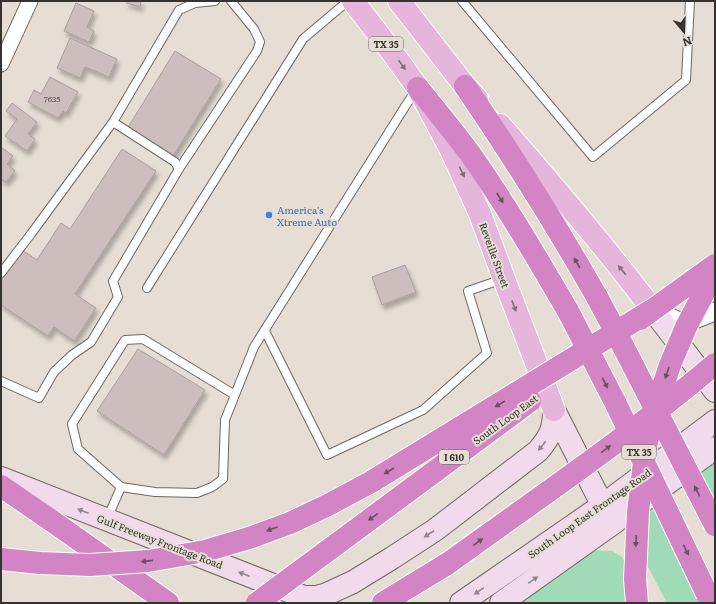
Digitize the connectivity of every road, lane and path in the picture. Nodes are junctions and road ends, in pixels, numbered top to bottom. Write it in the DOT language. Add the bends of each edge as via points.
graph roads {
  1 [pos="30,1"];
  2 [pos="215,1"];
  3 [pos="231,1"];
  4 [pos="348,1"];
  5 [pos="352,1"];
  6 [pos="399,1"];
  7 [pos="462,1"];
  8 [pos="690,1"];
  9 [pos="1,64"];
  10 [pos="465,86"];
  11 [pos="418,88"];
  12 [pos="113,122"];
  13 [pos="179,169"];
  14 [pos="715,265"];
  15 [pos="1,272"];
  16 [pos="715,275"];
  17 [pos="504,279"];
  18 [pos="147,288"];
  19 [pos="649,306"];
  20 [pos="715,310"];
  21 [pos="265,331"];
  22 [pos="715,364"];
  23 [pos="1,381"];
  24 [pos="715,391"];
  25 [pos="235,395"];
  26 [pos="554,410"];
  27 [pos="715,421"];
  28 [pos="715,448"];
  29 [pos="1,478"];
  30 [pos="1,486"];
  31 [pos="121,487"];
  32 [pos="603,505"];
  33 [pos="106,520"];
  34 [pos="612,524"];
  35 [pos="715,525"];
  36 [pos="1,559"];
  37 [pos="447,564"];
  38 [pos="312,600"];
  39 [pos="168,603"];
  40 [pos="257,603"];
  41 [pos="383,603"];
  42 [pos="395,603"];
  43 [pos="461,603"];
  44 [pos="501,603"];
  45 [pos="637,603"];
  46 [pos="710,603"];
  1 -- 9 [label="street"];
  2 -- 12 [label="lane" via="195,3 179,10"];
  3 -- 13 [label="lane" via="254,29 260,42 258,50"];
  4 -- 18 [label="lane" via="303,39"];
  5 -- 11 [label="main road, Reveille Street / TX 35, one-way"];
  6 -- 10 [label="main road"];
  7 -- 8 [label="lane" via="593,157 686,80"];
  19 -- 10 [label="main road, one-way" via="528,157"];
  35 -- 10 [label="highway, one-way, bridge" via="566,242"];
  11 -- 17 [label="main road, Reveille Street, one-way" via="466,182"];
  11 -- 21 [label="lane"];
  11 -- 46 [label="highway, TX 35, one-way, bridge" via="491,184 540,261 623,418"];
  12 -- 13 [label="lane" via="175,162"];
  12 -- 15 [label="lane"];
  13 -- 23 [label="lane" via="113,281 118,297 91,342 54,372 39,398"];
  14 -- 19 [label="highway, South Loop East / I 610, bridge"];
  16 -- 45 [label="highway, one-way, bridge" via="686,327 670,365 646,446 638,512 635,579"];
  17 -- 21 [label="lane" via="468,291 487,353 423,410 327,455"];
  17 -- 26 [label="main road, Reveille Street, one-way"];
  19 -- 20 [label="street" via="679,320 697,320"];
  19 -- 24 [label="main road"];
  19 -- 36 [label="highway, one-way, bridge" via="371,482 290,523 205,551 148,561 90,565 40,564"];
  19 -- 40 [label="highway, South Loop East / I 610, one-way, bridge"];
  21 -- 25 [label="lane" via="254,347"];
  37 -- 22 [label="highway, one-way, bridge" via="636,427"];
  25 -- 31 [label="lane" via="225,420 223,479 197,493 155,492"];
  25 -- 31 [label="lane" via="142,339 125,340 72,424 78,449"];
  26 -- 32 [label="main road, Reveille Street"];
  26 -- 38 [label="main road, one-way" via="551,433 538,451 435,530 353,582"];
  27 -- 32 [label="main road, South Loop East Frontage Road"];
  28 -- 34 [label="main road, South Loop East Frontage Road"];
  33 -- 29 [label="main road, Gulf Freeway Frontage Road, one-way"];
  30 -- 39 [label="highway"];
  31 -- 33 [label="lane"];
  32 -- 34 [label="main road, Reveille Street"];
  32 -- 43 [label="main road, South Loop East Frontage Road, one-way"];
  38 -- 33 [label="main road, Gulf Freeway Frontage Road, one-way"];
  44 -- 34 [label="main road, South Loop East Frontage Road, one-way"];
  37 -- 41 [label="highway"];
  37 -- 42 [label="highway"];
}
